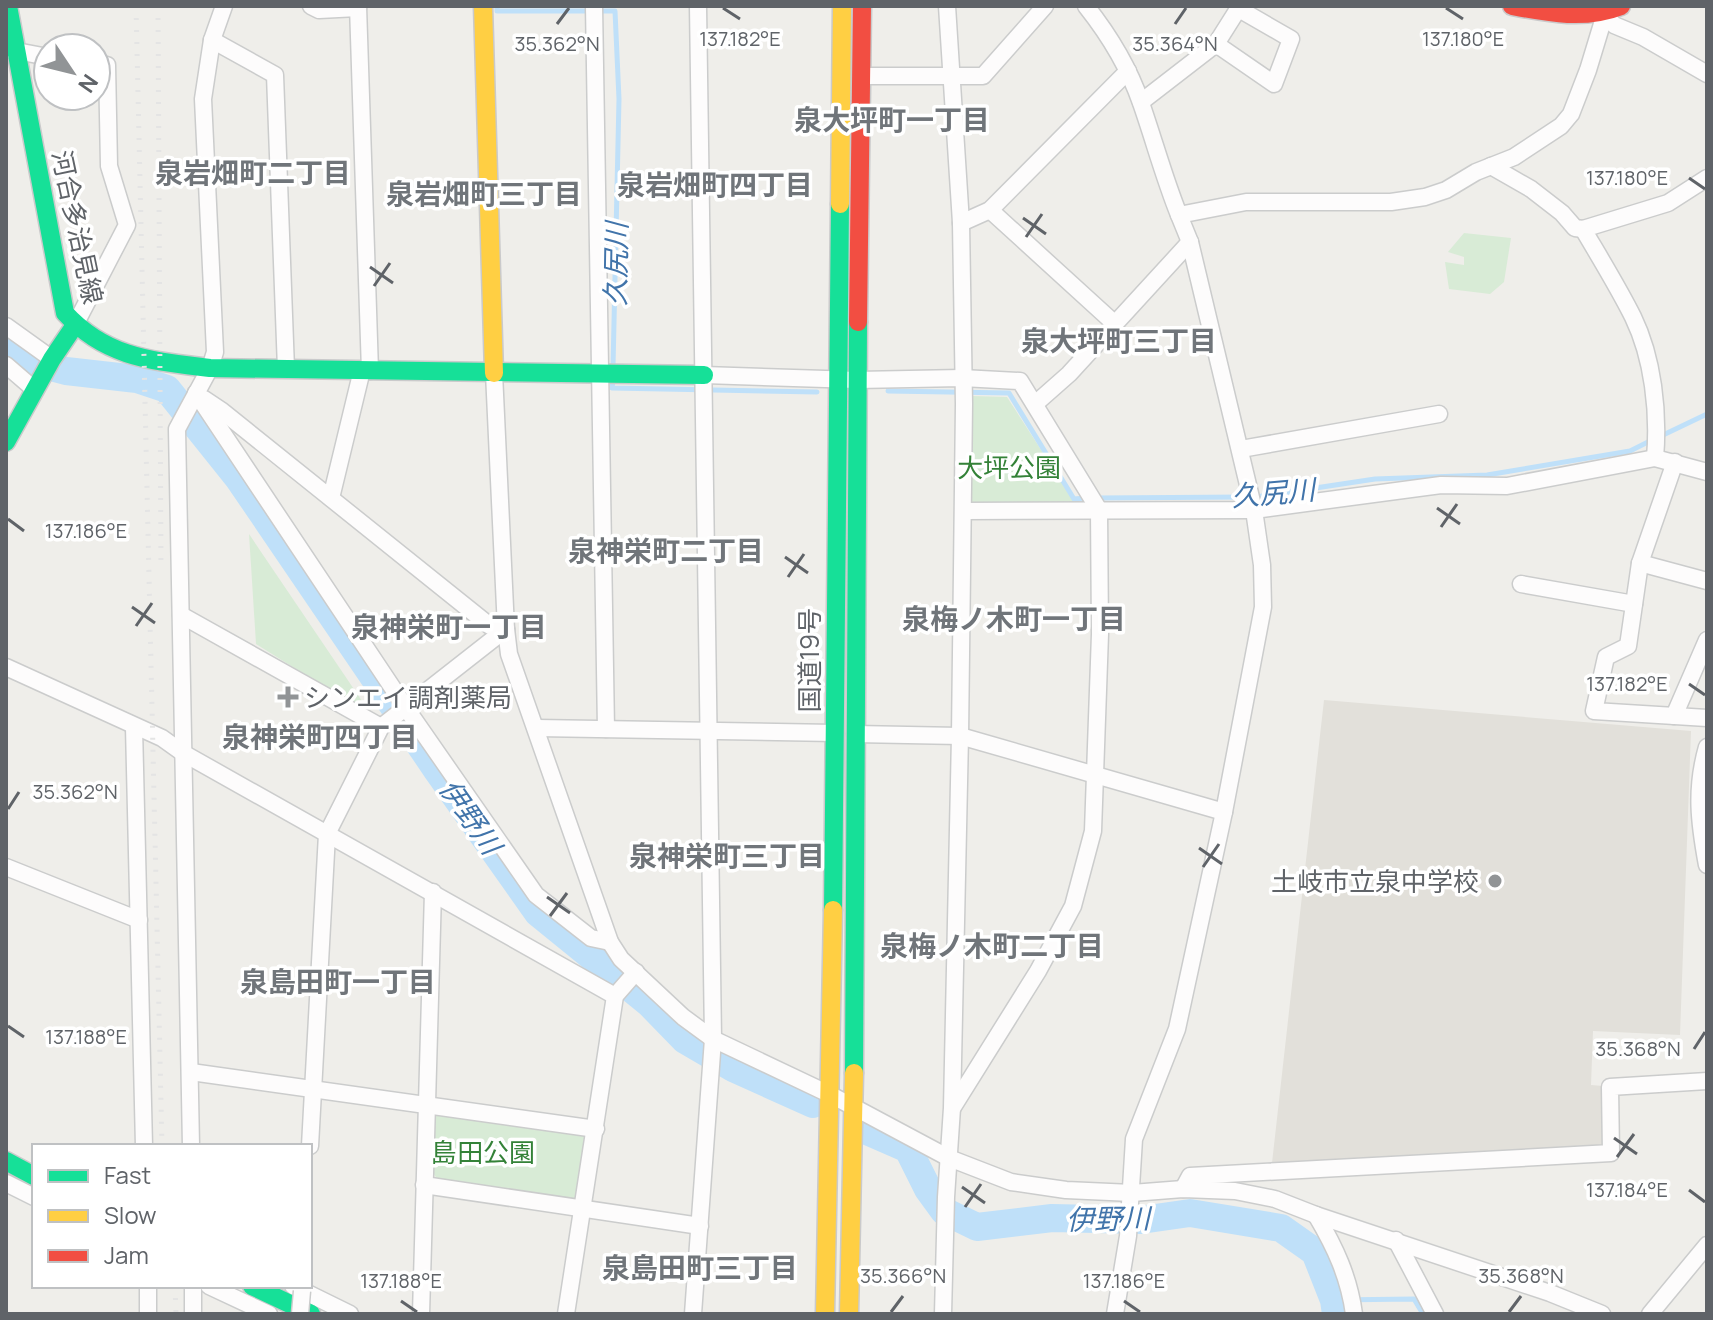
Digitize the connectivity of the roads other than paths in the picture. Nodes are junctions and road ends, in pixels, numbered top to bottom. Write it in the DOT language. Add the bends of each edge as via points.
graph roads {
  1 [pos="8,6"];
  2 [pos="224,6"];
  3 [pos="311,6"];
  4 [pos="483,6"];
  5 [pos="594,6"];
  6 [pos="698,6"];
  7 [pos="842,6"];
  8 [pos="862,6"];
  9 [pos="947,6"];
  10 [pos="1045,6"];
  11 [pos="1086,6"];
  12 [pos="1512,6"];
  13 [pos="358,7"];
  14 [pos="1239,8"];
  15 [pos="1613,10"];
  16 [pos="212,40"];
  17 [pos="1216,44"];
  18 [pos="11,50"];
  19 [pos="32,54"];
  20 [pos="1128,71"];
  21 [pos="1707,74"];
  22 [pos="862,76"];
  23 [pos="951,77"];
  24 [pos="1141,102"];
  25 [pos="108,112"];
  26 [pos="1491,166"];
  27 [pos="1707,178"];
  28 [pos="990,210"];
  29 [pos="1179,215"];
  30 [pos="961,223"];
  31 [pos="1583,229"];
  32 [pos="1190,242"];
  33 [pos="1114,323"];
  34 [pos="75,325"];
  35 [pos="6,326"];
  36 [pos="52,359"];
  37 [pos="6,365"];
  38 [pos="210,368"];
  39 [pos="286,369"];
  40 [pos="366,370"];
  41 [pos="494,373"];
  42 [pos="602,374"];
  43 [pos="704,375"];
  44 [pos="962,378"];
  45 [pos="837,379"];
  46 [pos="857,380"];
  47 [pos="38,384"];
  48 [pos="196,393"];
  49 [pos="1035,404"];
  50 [pos="1439,414"];
  51 [pos="6,442"];
  52 [pos="1656,445"];
  53 [pos="1241,449"];
  54 [pos="1675,462"];
  55 [pos="1707,472"];
  56 [pos="331,498"];
  57 [pos="1099,510"];
  58 [pos="1254,510"];
  59 [pos="964,511"];
  60 [pos="1640,563"];
  61 [pos="1707,581"];
  62 [pos="1521,584"];
  63 [pos="1634,604"];
  64 [pos="181,615"];
  65 [pos="506,629"];
  66 [pos="1707,640"];
  67 [pos="6,667"];
  68 [pos="406,708"];
  69 [pos="1674,716"];
  70 [pos="1707,718"];
  71 [pos="134,727"];
  72 [pos="381,727"];
  73 [pos="537,728"];
  74 [pos="606,729"];
  75 [pos="709,731"];
  76 [pos="835,733"];
  77 [pos="855,734"];
  78 [pos="960,736"];
  79 [pos="1707,747"];
  80 [pos="183,753"];
  81 [pos="1095,775"];
  82 [pos="1224,812"];
  83 [pos="327,834"];
  84 [pos="1707,865"];
  85 [pos="6,867"];
  86 [pos="433,892"];
  87 [pos="139,920"];
  88 [pos="610,942"];
  89 [pos="636,972"];
  90 [pos="615,996"];
  91 [pos="713,1039"];
  92 [pos="191,1072"];
  93 [pos="1707,1081"];
  94 [pos="313,1089"];
  95 [pos="831,1095"];
  96 [pos="428,1103"];
  97 [pos="854,1107"];
  98 [pos="952,1108"];
  99 [pos="596,1129"];
  100 [pos="144,1144"];
  101 [pos="191,1144"];
  102 [pos="310,1144"];
  103 [pos="6,1151"];
  104 [pos="949,1158"];
  105 [pos="6,1161"];
  106 [pos="32,1162"];
  107 [pos="32,1175"];
  108 [pos="6,1183"];
  109 [pos="424,1185"];
  110 [pos="1183,1189"];
  111 [pos="32,1196"];
  112 [pos="1131,1200"];
  113 [pos="584,1209"];
  114 [pos="1316,1215"];
  115 [pos="700,1226"];
  116 [pos="1396,1240"];
  117 [pos="1704,1254"];
  118 [pos="148,1288"];
  119 [pos="193,1288"];
  120 [pos="213,1288"];
  121 [pos="256,1288"];
  122 [pos="299,1288"];
  123 [pos="1353,1313"];
  124 [pos="148,1314"];
  125 [pos="193,1314"];
  126 [pos="269,1314"];
  127 [pos="300,1314"];
  128 [pos="311,1314"];
  129 [pos="350,1314"];
  130 [pos="421,1314"];
  131 [pos="566,1314"];
  132 [pos="693,1314"];
  133 [pos="825,1314"];
  134 [pos="849,1314"];
  135 [pos="943,1314"];
  136 [pos="1115,1314"];
  137 [pos="1435,1314"];
  138 [pos="1602,1314"];
  139 [pos="1650,1314"];
  1 -- 18 [label="main road, 河合多治見線"];
  2 -- 16 [label="street"];
  3 -- 13 [label="street"];
  4 -- 41 [label="main road"];
  5 -- 42 [label="street"];
  6 -- 43 [label="street"];
  7 -- 45 [label="main road, 国道19号"];
  8 -- 22 [label="main road, 国道19号"];
  9 -- 23 [label="street"];
  10 -- 23 [label="street" via="983,76"];
  11 -- 20 [label="street"];
  12 -- 15 [label="main road" via="1559,13"];
  13 -- 40 [label="street"];
  14 -- 17 [label="street"];
  14 -- 17 [label="street" via="1291,39 1274,84"];
  15 -- 21 [label="street" via="1614,25"];
  15 -- 26 [label="street" via="1571,114 1555,131"];
  16 -- 38 [label="street" via="203,99 215,352"];
  16 -- 39 [label="street" via="275,75"];
  17 -- 24 [label="street"];
  18 -- 19 [label="street"];
  18 -- 34 [label="main road, 河合多治見線" via="65,313"];
  20 -- 24 [label="street"];
  20 -- 28 [label="street"];
  22 -- 23 [label="street"];
  22 -- 46 [label="main road, 国道19号"];
  23 -- 30 [label="street"];
  24 -- 29 [label="street"];
  25 -- 34 [label="street" via="109,166 127,225"];
  26 -- 29 [label="street" via="1446,190 1414,199 1246,202"];
  26 -- 31 [label="street"];
  27 -- 31 [label="street" via="1668,203"];
  28 -- 30 [label="street"];
  28 -- 33 [label="street"];
  29 -- 32 [label="street"];
  30 -- 44 [label="street"];
  31 -- 52 [label="street" via="1640,335 1650,369"];
  32 -- 33 [label="street"];
  32 -- 53 [label="street"];
  33 -- 49 [label="street"];
  34 -- 36 [label="main road, 河合多治見線"];
  34 -- 38 [label="main road" via="124,354"];
  35 -- 36 [label="street"];
  36 -- 47 [label="main road, 河合多治見線"];
  37 -- 47 [label="street"];
  38 -- 39 [label="main road"];
  38 -- 48 [label="street"];
  39 -- 40 [label="main road"];
  40 -- 41 [label="main road"];
  40 -- 56 [label="street"];
  41 -- 42 [label="main road"];
  41 -- 65 [label="street"];
  42 -- 43 [label="main road"];
  42 -- 74 [label="street"];
  43 -- 45 [label="street"];
  43 -- 75 [label="street"];
  44 -- 46 [label="street"];
  44 -- 49 [label="street" via="1020,381"];
  44 -- 59 [label="street"];
  45 -- 46 [label="street"];
  45 -- 76 [label="main road, 国道19号"];
  46 -- 77 [label="main road, 国道19号"];
  47 -- 51 [label="main road, 河合多治見線"];
  48 -- 56 [label="street"];
  48 -- 64 [label="street" via="177,429"];
  48 -- 68 [label="street"];
  49 -- 57 [label="street"];
  50 -- 53 [label="street"];
  52 -- 54 [label="street"];
  52 -- 58 [label="street" via="1507,486 1441,485"];
  53 -- 58 [label="street"];
  54 -- 55 [label="street"];
  54 -- 60 [label="street"];
  56 -- 65 [label="street" via="490,626"];
  57 -- 58 [label="street"];
  57 -- 59 [label="street"];
  57 -- 81 [label="street"];
  58 -- 82 [label="street" via="1263,607"];
  59 -- 78 [label="street"];
  60 -- 61 [label="street"];
  60 -- 63 [label="street"];
  62 -- 63 [label="street"];
  63 -- 69 [label="street" via="1628,646 1606,657 1594,711"];
  64 -- 72 [label="street"];
  64 -- 80 [label="street"];
  65 -- 68 [label="street"];
  65 -- 73 [label="street" via="509,654"];
  66 -- 69 [label="street"];
  67 -- 71 [label="street"];
  68 -- 72 [label="street"];
  68 -- 88 [label="street" via="536,895 591,938"];
  69 -- 70 [label="street"];
  71 -- 80 [label="street"];
  71 -- 87 [label="street"];
  72 -- 83 [label="street"];
  73 -- 74 [label="street"];
  73 -- 88 [label="street"];
  74 -- 75 [label="street"];
  75 -- 76 [label="street"];
  75 -- 91 [label="street"];
  76 -- 95 [label="main road, 国道19号"];
  77 -- 78 [label="street"];
  77 -- 97 [label="main road, 国道19号"];
  78 -- 81 [label="street"];
  78 -- 98 [label="street"];
  79 -- 84 [label="street" via="1698,813"];
  80 -- 83 [label="street"];
  80 -- 92 [label="street"];
  81 -- 82 [label="street"];
  81 -- 98 [label="street" via="1093,831 1073,906"];
  82 -- 112 [label="street" via="1177,1029 1134,1139"];
  83 -- 86 [label="street"];
  83 -- 94 [label="street"];
  85 -- 87 [label="street"];
  86 -- 90 [label="street"];
  86 -- 96 [label="street"];
  87 -- 100 [label="street"];
  88 -- 89 [label="street"];
  89 -- 90 [label="street"];
  89 -- 91 [label="street"];
  90 -- 99 [label="street"];
  91 -- 95 [label="street"];
  91 -- 115 [label="street"];
  92 -- 94 [label="street"];
  92 -- 101 [label="street"];
  93 -- 110 [label="street" via="1610,1087 1611,1153 1190,1176"];
  94 -- 96 [label="street"];
  94 -- 102 [label="street"];
  95 -- 97 [label="street"];
  95 -- 133 [label="main road, 国道19号"];
  96 -- 99 [label="street"];
  96 -- 109 [label="street"];
  97 -- 104 [label="street"];
  97 -- 134 [label="main road, 国道19号"];
  98 -- 104 [label="street"];
  99 -- 113 [label="street"];
  103 -- 106 [label="street"];
  104 -- 112 [label="street" via="1011,1182"];
  104 -- 135 [label="street"];
  105 -- 107 [label="main road"];
  108 -- 111 [label="street"];
  109 -- 113 [label="street"];
  109 -- 130 [label="street"];
  110 -- 112 [label="street"];
  110 -- 114 [label="street" via="1235,1191"];
  112 -- 136 [label="street"];
  113 -- 115 [label="street"];
  113 -- 131 [label="street"];
  114 -- 116 [label="street"];
  114 -- 123 [label="street" via="1337,1250"];
  115 -- 132 [label="street"];
  116 -- 137 [label="street"];
  116 -- 138 [label="street"];
  117 -- 139 [label="street"];
  118 -- 124 [label="street"];
  119 -- 125 [label="street"];
  120 -- 126 [label="street"];
  121 -- 128 [label="main road"];
  122 -- 127 [label="street, bridge"];
  122 -- 129 [label="street"];
}
